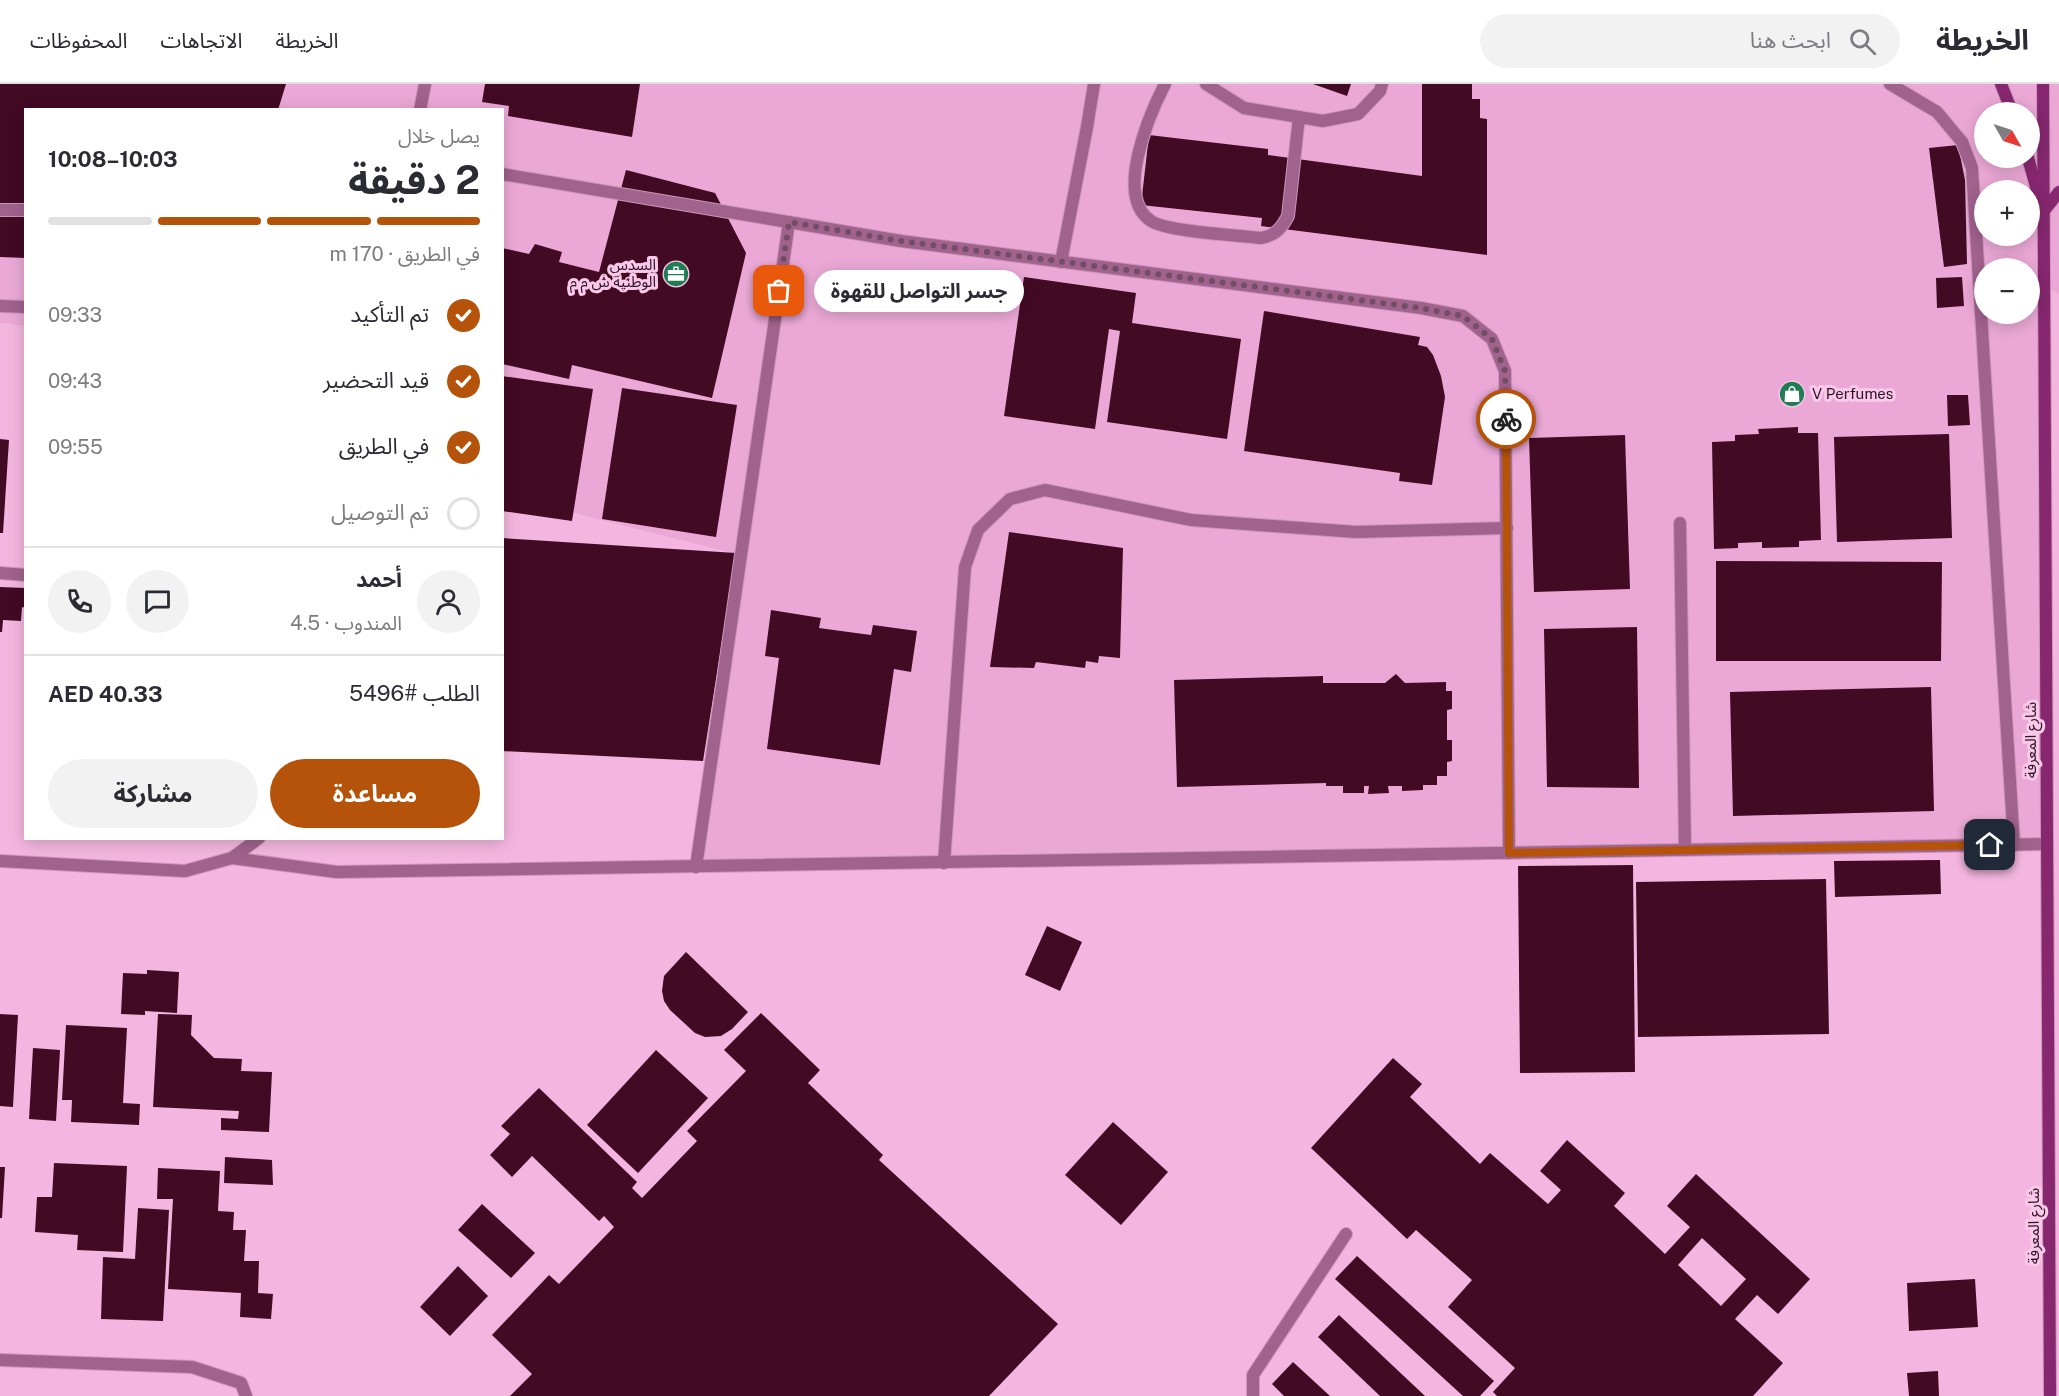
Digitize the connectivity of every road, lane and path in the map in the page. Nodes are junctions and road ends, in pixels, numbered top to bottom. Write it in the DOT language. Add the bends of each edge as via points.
graph roads {
  1 [pos="425,84"];
  2 [pos="1094,84"];
  3 [pos="1165,84"];
  4 [pos="1206,84"];
  5 [pos="1381,84"];
  6 [pos="1890,84"];
  7 [pos="2001,84"];
  8 [pos="2043,84"];
  9 [pos="2008,102"];
  10 [pos="420,108"];
  11 [pos="1299,117"];
  12 [pos="2031,168"];
  13 [pos="504,174"];
  14 [pos="2059,192"];
  15 [pos="0,210"];
  16 [pos="24,210"];
  17 [pos="2043,212"];
  18 [pos="789,222"];
  19 [pos="1061,262"];
  20 [pos="0,306"];
  21 [pos="24,307"];
  22 [pos="1680,523"];
  23 [pos="1507,528"];
  24 [pos="0,573"];
  25 [pos="24,575"];
  26 [pos="256,840"];
  27 [pos="2047,844"];
  28 [pos="2014,845"];
  29 [pos="1685,850"];
  30 [pos="1509,853"];
  31 [pos="232,858"];
  32 [pos="0,861"];
  33 [pos="944,862"];
  34 [pos="696,867"];
  35 [pos="1346,1234"];
  36 [pos="0,1360"];
  37 [pos="246,1396"];
  38 [pos="1253,1396"];
  39 [pos="2050,1396"];
  1 -- 10 [label="street"];
  2 -- 19 [label="street"];
  3 -- 11 [label="street" via="1149,114 1136,164 1135,196 1140,211 1152,222 1168,227 1261,238 1274,235 1288,216"];
  4 -- 11 [label="street" via="1244,108"];
  5 -- 11 [label="street" via="1380,91 1358,114 1323,121"];
  6 -- 28 [label="street" via="1937,112 1962,142 1972,168"];
  7 -- 9 [label="street"];
  8 -- 17 [label="street, شارع المعرفة"];
  12 -- 17 [label="street"];
  13 -- 18 [label="street"];
  14 -- 17 [label="street"];
  15 -- 16 [label="street"];
  17 -- 27 [label="street, شارع المعرفة"];
  18 -- 19 [label="street"];
  18 -- 34 [label="street"];
  19 -- 23 [label="street" via="1463,316 1492,339 1505,371"];
  20 -- 21 [label="street"];
  22 -- 29 [label="street"];
  23 -- 30 [label="street"];
  23 -- 33 [label="street" via="1356,532 1191,520 1045,490 1010,499 978,530 965,567"];
  24 -- 25 [label="street"];
  26 -- 31 [label="street"];
  27 -- 28 [label="street"];
  27 -- 39 [label="street, شارع المعرفة"];
  28 -- 29 [label="street"];
  29 -- 30 [label="street"];
  30 -- 33 [label="street"];
  31 -- 32 [label="street" via="185,871"];
  31 -- 34 [label="street" via="337,872"];
  33 -- 34 [label="street"];
  35 -- 38 [label="street" via="1253,1375"];
  36 -- 37 [label="street" via="192,1367 241,1383"];
}
